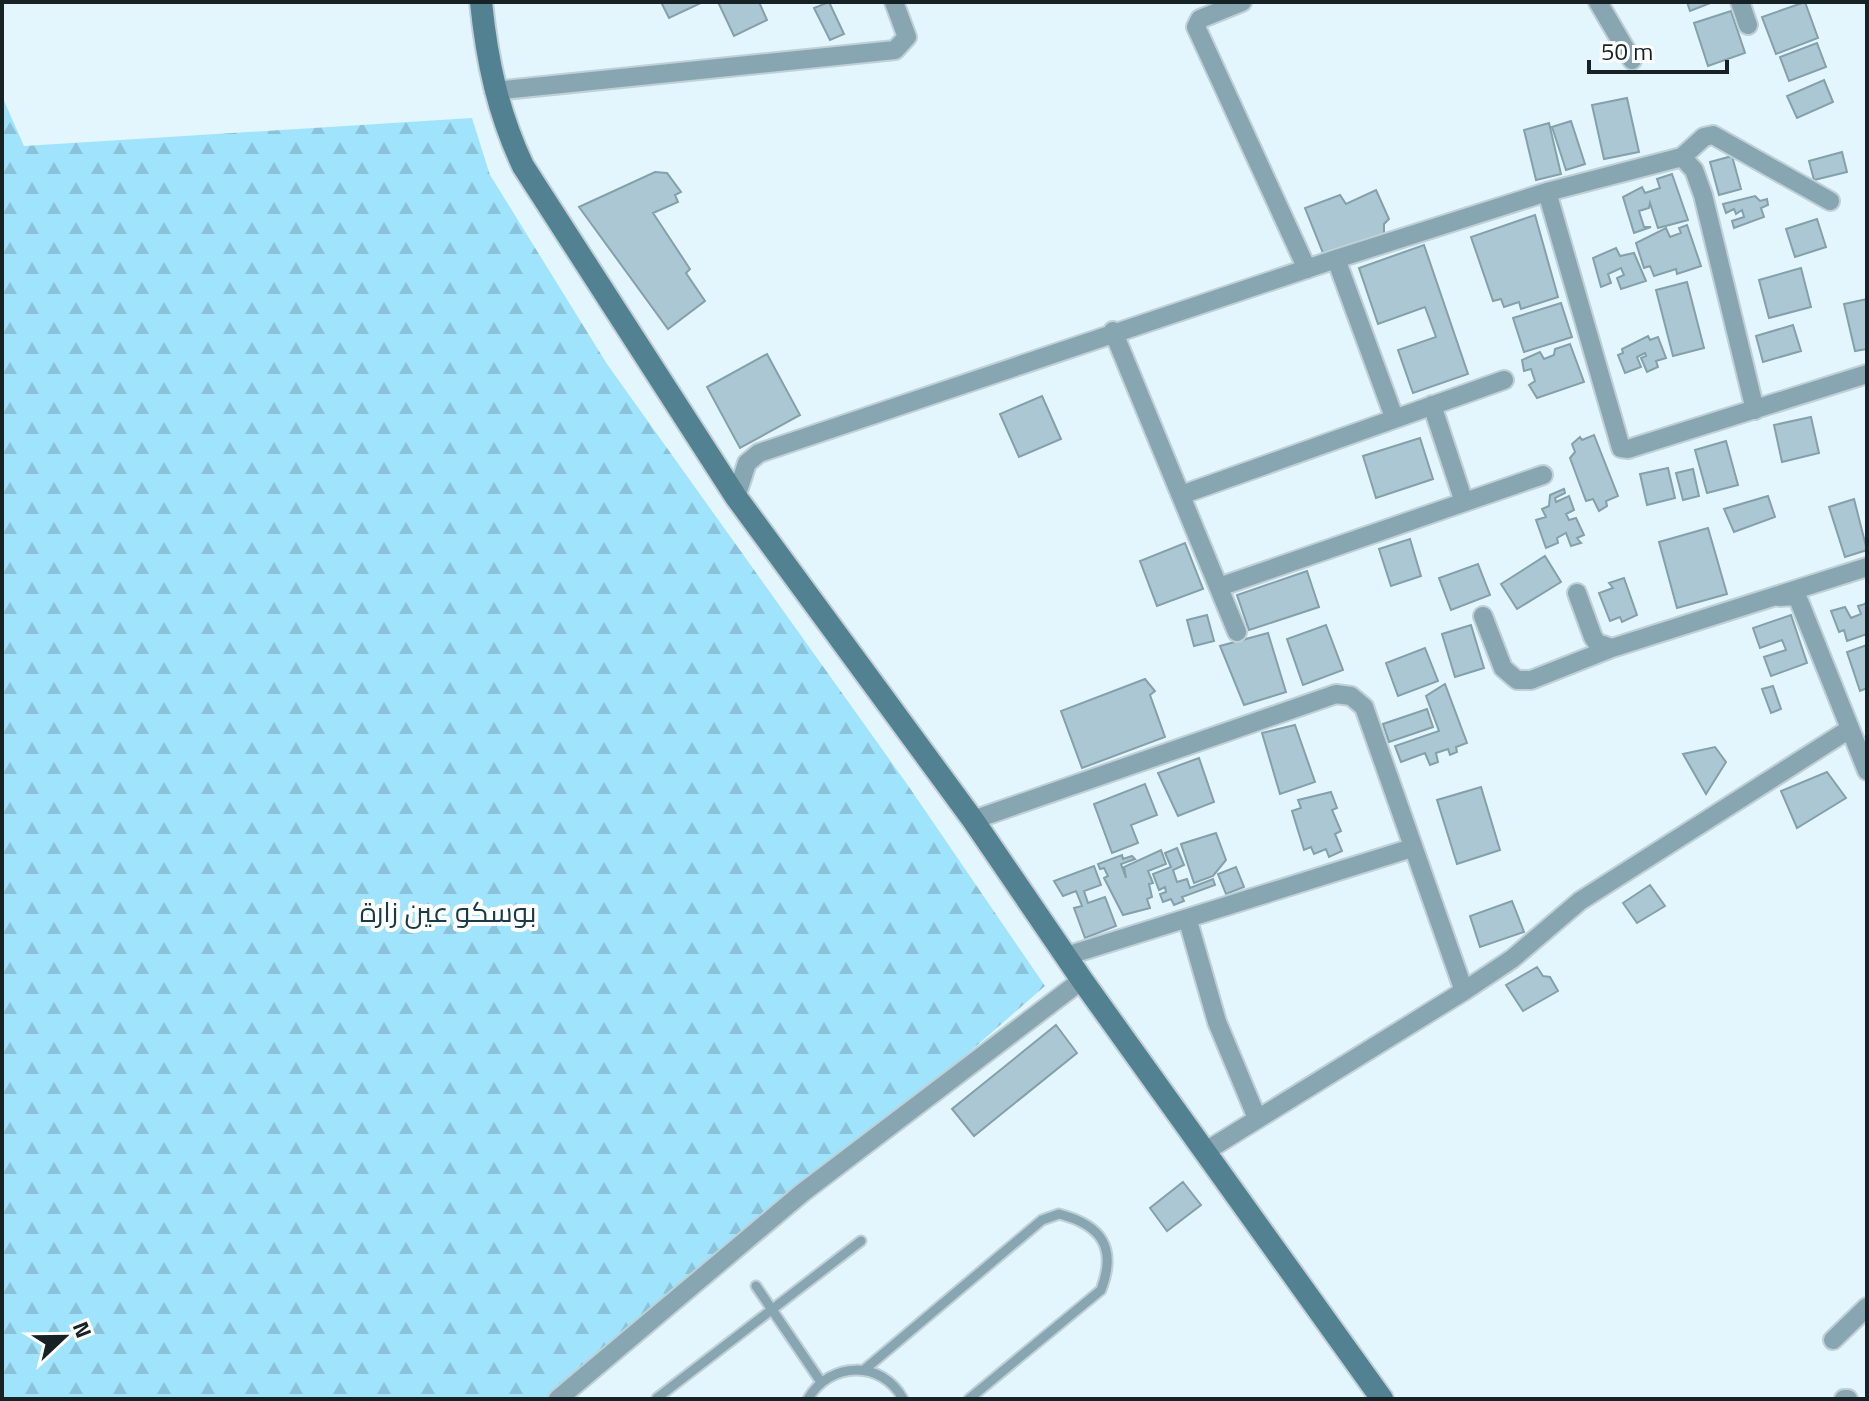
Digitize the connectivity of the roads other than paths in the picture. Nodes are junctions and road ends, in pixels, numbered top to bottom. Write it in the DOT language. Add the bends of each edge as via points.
graph roads {
  1 [pos="481,2"];
  2 [pos="894,2"];
  3 [pos="1242,2"];
  4 [pos="1598,2"];
  5 [pos="1740,2"];
  6 [pos="1748,25"];
  7 [pos="1632,60"];
  8 [pos="494,91"];
  9 [pos="1682,157"];
  10 [pos="1547,192"];
  11 [pos="1830,201"];
  12 [pos="1336,259"];
  13 [pos="1307,269"];
  14 [pos="1113,331"];
  15 [pos="1867,374"];
  16 [pos="1504,380"];
  17 [pos="1432,405"];
  18 [pos="1755,410"];
  19 [pos="1394,417"];
  20 [pos="1543,475"];
  21 [pos="1181,495"];
  22 [pos="736,497"];
  23 [pos="1464,502"];
  24 [pos="1867,567"];
  25 [pos="1219,587"];
  26 [pos="1577,593"];
  27 [pos="1776,598"];
  28 [pos="1483,616"];
  29 [pos="1237,632"];
  30 [pos="1612,648"];
  31 [pos="1848,730"];
  32 [pos="1867,771"];
  33 [pos="973,820"];
  34 [pos="1412,848"];
  35 [pos="1188,921"];
  36 [pos="1066,956"];
  37 [pos="1082,980"];
  38 [pos="1464,991"];
  39 [pos="1257,1118"];
  40 [pos="1206,1151"];
  41 [pos="861,1241"];
  42 [pos="756,1286"];
  43 [pos="1867,1308"];
  44 [pos="773,1312"];
  45 [pos="1833,1340"];
  46 [pos="864,1370"];
  47 [pos="821,1382"];
  48 [pos="657,1398"];
  49 [pos="558,1399"];
  50 [pos="808,1399"];
  51 [pos="903,1399"];
  52 [pos="969,1399"];
  53 [pos="1382,1399"];
  1 -- 8 [label="main road"];
  2 -- 8 [label="street" via="907,37 895,50"];
  3 -- 13 [label="street" via="1200,19 1196,27"];
  4 -- 7 [label="street"];
  5 -- 6 [label="street"];
  8 -- 22 [label="main road" via="523,166"];
  9 -- 10 [label="street"];
  9 -- 11 [label="street" via="1713,135"];
  9 -- 18 [label="street" via="1694,170 1703,195"];
  10 -- 12 [label="street"];
  10 -- 18 [label="street" via="1621,448"];
  12 -- 13 [label="street"];
  12 -- 19 [label="street"];
  13 -- 14 [label="street"];
  14 -- 21 [label="street"];
  14 -- 22 [label="street" via="759,453 747,463"];
  15 -- 18 [label="street"];
  16 -- 17 [label="street"];
  17 -- 19 [label="street"];
  17 -- 23 [label="street"];
  19 -- 21 [label="street"];
  20 -- 23 [label="street"];
  21 -- 25 [label="street"];
  22 -- 33 [label="main road"];
  23 -- 25 [label="street"];
  24 -- 27 [label="street"];
  25 -- 29 [label="street"];
  26 -- 30 [label="street" via="1593,637"];
  27 -- 30 [label="street"];
  27 -- 31 [label="street" via="1794,596 1799,601"];
  28 -- 30 [label="street" via="1503,668 1517,680 1531,680"];
  31 -- 32 [label="street"];
  31 -- 38 [label="street" via="1580,901 1512,959"];
  33 -- 34 [label="street" via="1336,694 1351,696 1364,707"];
  33 -- 36 [label="main road"];
  34 -- 35 [label="street"];
  34 -- 38 [label="street"];
  35 -- 36 [label="street"];
  35 -- 39 [label="street" via="1217,1022"];
  36 -- 37 [label="main road"];
  37 -- 40 [label="main road"];
  37 -- 49 [label="street" via="802,1193"];
  38 -- 39 [label="street"];
  39 -- 40 [label="street"];
  40 -- 53 [label="main road"];
  41 -- 44 [label="lane"];
  42 -- 44 [label="lane"];
  43 -- 45 [label="street"];
  44 -- 47 [label="lane"];
  44 -- 48 [label="lane"];
  46 -- 47 [label="lane" via="841,1371"];
  46 -- 51 [label="lane" via="885,1378"];
  46 -- 52 [label="lane" via="1042,1220 1059,1214 1096,1229 1109,1254 1101,1290"];
  47 -- 50 [label="lane"];
}
